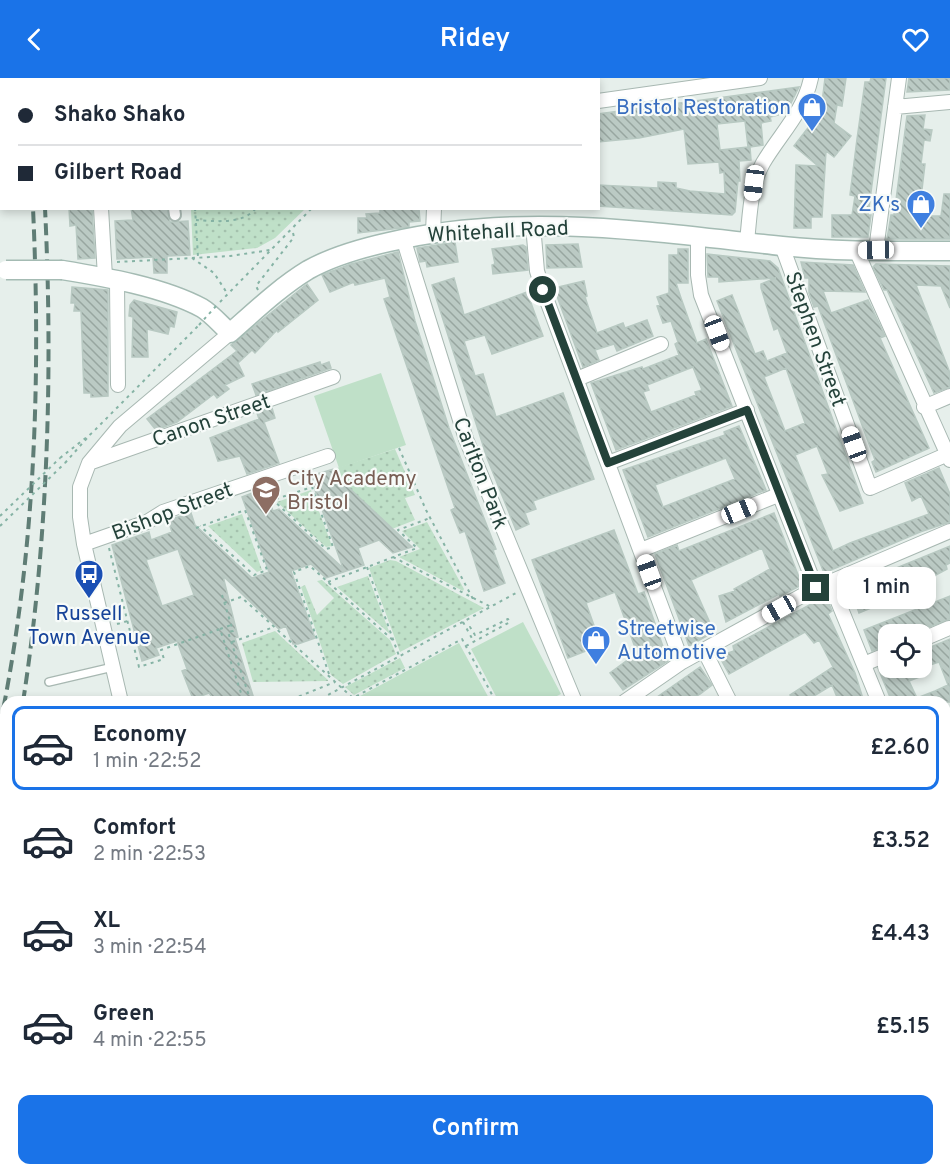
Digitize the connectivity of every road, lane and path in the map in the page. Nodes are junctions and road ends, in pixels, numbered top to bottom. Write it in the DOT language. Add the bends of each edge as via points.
graph roads {
  1 [pos="760,78"];
  2 [pos="811,78"];
  3 [pos="899,78"];
  4 [pos="600,101"];
  5 [pos="950,102"];
  6 [pos="895,107"];
  7 [pos="101,210"];
  8 [pos="195,210"];
  9 [pos="254,210"];
  10 [pos="310,210"];
  11 [pos="434,210"];
  12 [pos="196,220"];
  13 [pos="533,225"];
  14 [pos="292,228"];
  15 [pos="433,233"];
  16 [pos="698,236"];
  17 [pos="403,238"];
  18 [pos="747,241"];
  19 [pos="782,246"];
  20 [pos="270,250"];
  21 [pos="856,250"];
  22 [pos="876,250"];
  23 [pos="950,251"];
  24 [pos="198,257"];
  25 [pos="192,258"];
  26 [pos="3,269"];
  27 [pos="109,274"];
  28 [pos="280,290"];
  29 [pos="227,294"];
  30 [pos="230,333"];
  31 [pos="661,344"];
  32 [pos="333,377"];
  33 [pos="577,379"];
  34 [pos="118,385"];
  35 [pos="950,396"];
  36 [pos="924,407"];
  37 [pos="747,410"];
  38 [pos="92,433"];
  39 [pos="399,448"];
  40 [pos="328,456"];
  41 [pos="949,457"];
  42 [pos="608,463"];
  43 [pos="89,464"];
  44 [pos="778,495"];
  45 [pos="271,501"];
  46 [pos="0,516"];
  47 [pos="430,518"];
  48 [pos="0,526"];
  49 [pos="200,526"];
  50 [pos="196,528"];
  51 [pos="950,531"];
  52 [pos="106,536"];
  53 [pos="84,544"];
  54 [pos="641,550"];
  55 [pos="393,557"];
  56 [pos="367,567"];
  57 [pos="328,582"];
  58 [pos="830,582"];
  59 [pos="816,588"];
  60 [pos="516,594"];
  61 [pos="222,595"];
  62 [pos="473,599"];
  63 [pos="224,603"];
  64 [pos="491,607"];
  65 [pos="129,620"];
  66 [pos="464,622"];
  67 [pos="231,625"];
  68 [pos="104,627"];
  69 [pos="274,627"];
  70 [pos="467,628"];
  71 [pos="949,628"];
  72 [pos="220,629"];
  73 [pos="932,635"];
  74 [pos="394,641"];
  75 [pos="232,642"];
  76 [pos="474,642"];
  77 [pos="466,646"];
  78 [pos="704,650"];
  79 [pos="399,656"];
  80 [pos="878,658"];
  81 [pos="682,662"];
  82 [pos="864,664"];
  83 [pos="113,667"];
  84 [pos="329,677"];
  85 [pos="49,682"];
  86 [pos="335,682"];
  87 [pos="341,688"];
  88 [pos="120,696"];
  89 [pos="242,696"];
  90 [pos="249,696"];
  91 [pos="300,696"];
  92 [pos="326,696"];
  93 [pos="350,696"];
  94 [pos="356,696"];
  95 [pos="493,696"];
  96 [pos="573,696"];
  97 [pos="633,696"];
  98 [pos="727,696"];
  99 [pos="877,696"];
  1 -- 4 [label="street"];
  2 -- 18 [label="street" via="801,109 754,183"];
  3 -- 6 [label="street"];
  5 -- 6 [label="street"];
  6 -- 22 [label="street"];
  7 -- 27 [label="street"];
  8 -- 12 [label="path"];
  9 -- 12 [label="path" via="239,220"];
  10 -- 14 [label="path"];
  11 -- 15 [label="street"];
  12 -- 24 [label="path"];
  13 -- 15 [label="main road, Whitehall Road"];
  13 -- 16 [label="main road, Whitehall Road"];
  13 -- 33 [label="street" via="537,271"];
  14 -- 20 [label="path"];
  14 -- 28 [label="path" via="294,237 256,286 259,290 271,280"];
  15 -- 17 [label="main road, Whitehall Road"];
  16 -- 18 [label="main road, Whitehall Road"];
  16 -- 37 [label="street" via="702,295"];
  17 -- 28 [label="main road, Whitehall Road" via="337,257 308,270"];
  17 -- 96 [label="street, Carlton Park" via="466,439"];
  18 -- 19 [label="main road, Whitehall Road"];
  19 -- 21 [label="main road, Whitehall Road"];
  19 -- 41 [label="street, Stephen Street" via="870,488"];
  20 -- 24 [label="path"];
  20 -- 29 [label="path"];
  21 -- 22 [label="main road, Whitehall Road"];
  21 -- 36 [label="street"];
  22 -- 23 [label="main road, Whitehall Road"];
  24 -- 25 [label="path"];
  25 -- 27 [label="path"];
  25 -- 29 [label="path" via="214,273"];
  26 -- 27 [label="main road, bridge"];
  27 -- 30 [label="main road" via="203,309"];
  27 -- 34 [label="street"];
  28 -- 30 [label="main road, Whitehall Road"];
  29 -- 38 [label="path, bridge"];
  30 -- 43 [label="street, Whitehall Road" via="120,426"];
  31 -- 33 [label="street"];
  32 -- 43 [label="street, Canon Street" via="211,426"];
  33 -- 42 [label="street"];
  35 -- 36 [label="street"];
  36 -- 41 [label="street"];
  37 -- 42 [label="street"];
  37 -- 44 [label="street"];
  38 -- 46 [label="path, bridge"];
  38 -- 48 [label="path, bridge"];
  39 -- 47 [label="path"];
  40 -- 52 [label="street, Bishop Street" via="163,512 147,522"];
  42 -- 54 [label="street"];
  43 -- 53 [label="street" via="79,498"];
  44 -- 54 [label="street"];
  44 -- 59 [label="street"];
  45 -- 45 [label="path" via="312,487 333,547 326,549"];
  47 -- 55 [label="path" via="398,530 417,548"];
  47 -- 62 [label="path"];
  49 -- 49 [label="path" via="245,510 267,570 254,575"];
  49 -- 50 [label="path"];
  51 -- 58 [label="street"];
  52 -- 53 [label="street, Bishop Street"];
  52 -- 65 [label="path"];
  53 -- 68 [label="street"];
  54 -- 81 [label="street"];
  55 -- 56 [label="path"];
  55 -- 62 [label="path"];
  56 -- 57 [label="path"];
  56 -- 74 [label="path"];
  57 -- 74 [label="path"];
  57 -- 84 [label="path" via="310,566 294,572"];
  58 -- 59 [label="street"];
  58 -- 82 [label="street"];
  59 -- 78 [label="street"];
  60 -- 64 [label="path"];
  61 -- 63 [label="path"];
  62 -- 64 [label="path"];
  63 -- 67 [label="path"];
  63 -- 69 [label="path" via="241,597"];
  64 -- 66 [label="path"];
  65 -- 68 [label="path"];
  65 -- 72 [label="path" via="139,667 164,659 161,650"];
  66 -- 70 [label="path"];
  66 -- 79 [label="path"];
  67 -- 72 [label="path"];
  67 -- 75 [label="path" via="233,631 228,632"];
  68 -- 83 [label="street"];
  69 -- 75 [label="path"];
  69 -- 84 [label="path"];
  70 -- 76 [label="path"];
  70 -- 76 [label="path" via="475,635 508,619 510,622"];
  71 -- 73 [label="street"];
  72 -- 89 [label="path"];
  74 -- 79 [label="path"];
  75 -- 90 [label="path"];
  76 -- 77 [label="path"];
  77 -- 94 [label="path" via="462,639"];
  77 -- 95 [label="path"];
  78 -- 81 [label="street"];
  78 -- 98 [label="street"];
  79 -- 87 [label="path"];
  80 -- 82 [label="street"];
  81 -- 97 [label="street"];
  82 -- 99 [label="street"];
  83 -- 85 [label="lane"];
  83 -- 88 [label="street"];
  84 -- 86 [label="path"];
  86 -- 87 [label="path"];
  86 -- 91 [label="path"];
  87 -- 92 [label="path"];
  87 -- 93 [label="path"];
}
